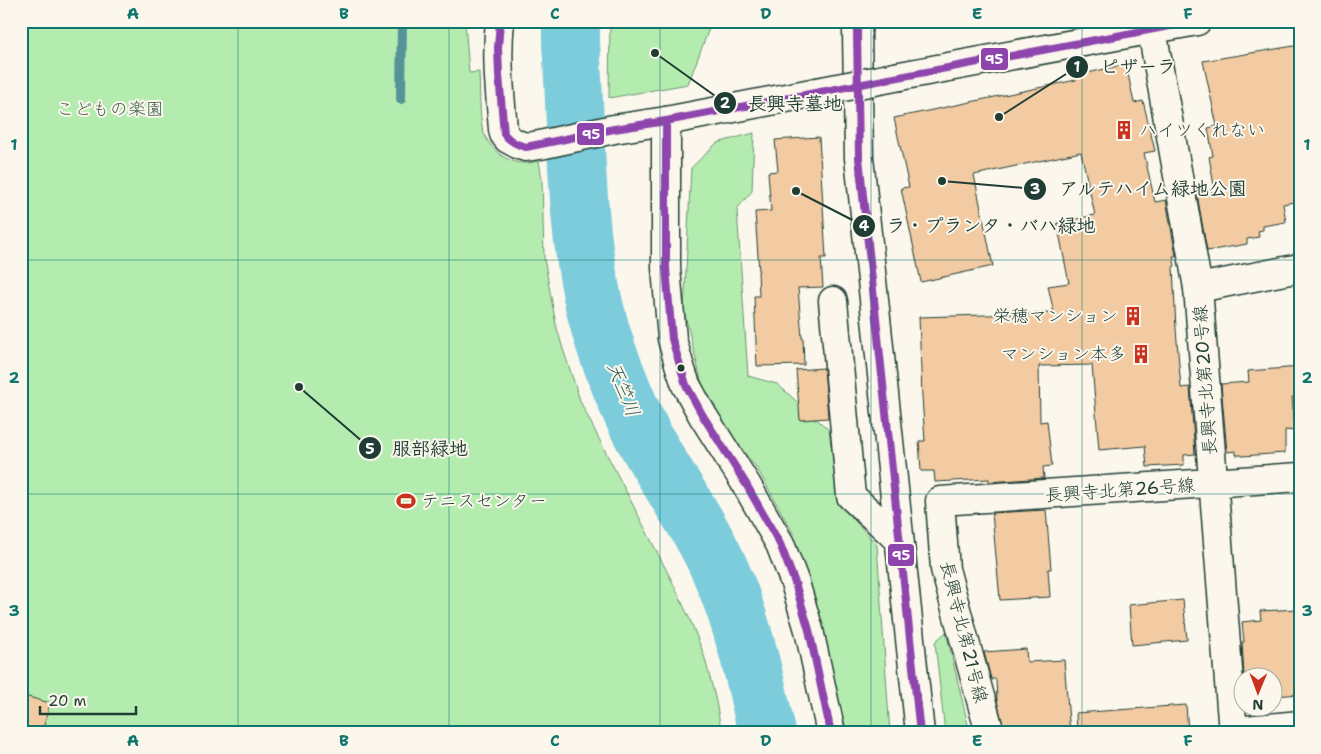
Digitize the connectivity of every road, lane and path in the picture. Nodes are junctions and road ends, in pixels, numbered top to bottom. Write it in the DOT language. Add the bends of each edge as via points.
graph roads {
  1 [pos="500,21"];
  2 [pos="859,21"];
  3 [pos="1197,21"];
  4 [pos="1152,30"];
  5 [pos="666,121"];
  6 [pos="1300,268"];
  7 [pos="1198,288"];
  8 [pos="833,301"];
  9 [pos="1300,477"];
  10 [pos="1213,484"];
  11 [pos="940,501"];
  12 [pos="899,540"];
  13 [pos="1300,725"];
  14 [pos="1233,732"];
  15 [pos="831,733"];
  16 [pos="920,733"];
  17 [pos="990,733"];
  1 -- 5 [label="street" via="499,84 504,134 512,142 526,147"];
  2 -- 12 [label="street" via="859,158"];
  3 -- 4 [label="street"];
  4 -- 5 [label="street, bridge"];
  4 -- 7 [label="street, 長興寺北第20号線"];
  5 -- 15 [label="street" via="666,268 672,338 679,364 703,416 780,544 809,630"];
  6 -- 7 [label="street"];
  7 -- 10 [label="street, 長興寺北第20号線"];
  8 -- 12 [label="street" via="851,496"];
  9 -- 10 [label="street, 長興寺北第26号線"];
  10 -- 11 [label="street, 長興寺北第26号線"];
  10 -- 14 [label="street, 長興寺北第20号線"];
  11 -- 17 [label="street, 長興寺北第21号線" via="945,569"];
  12 -- 16 [label="street"];
  13 -- 14 [label="street"];
}
